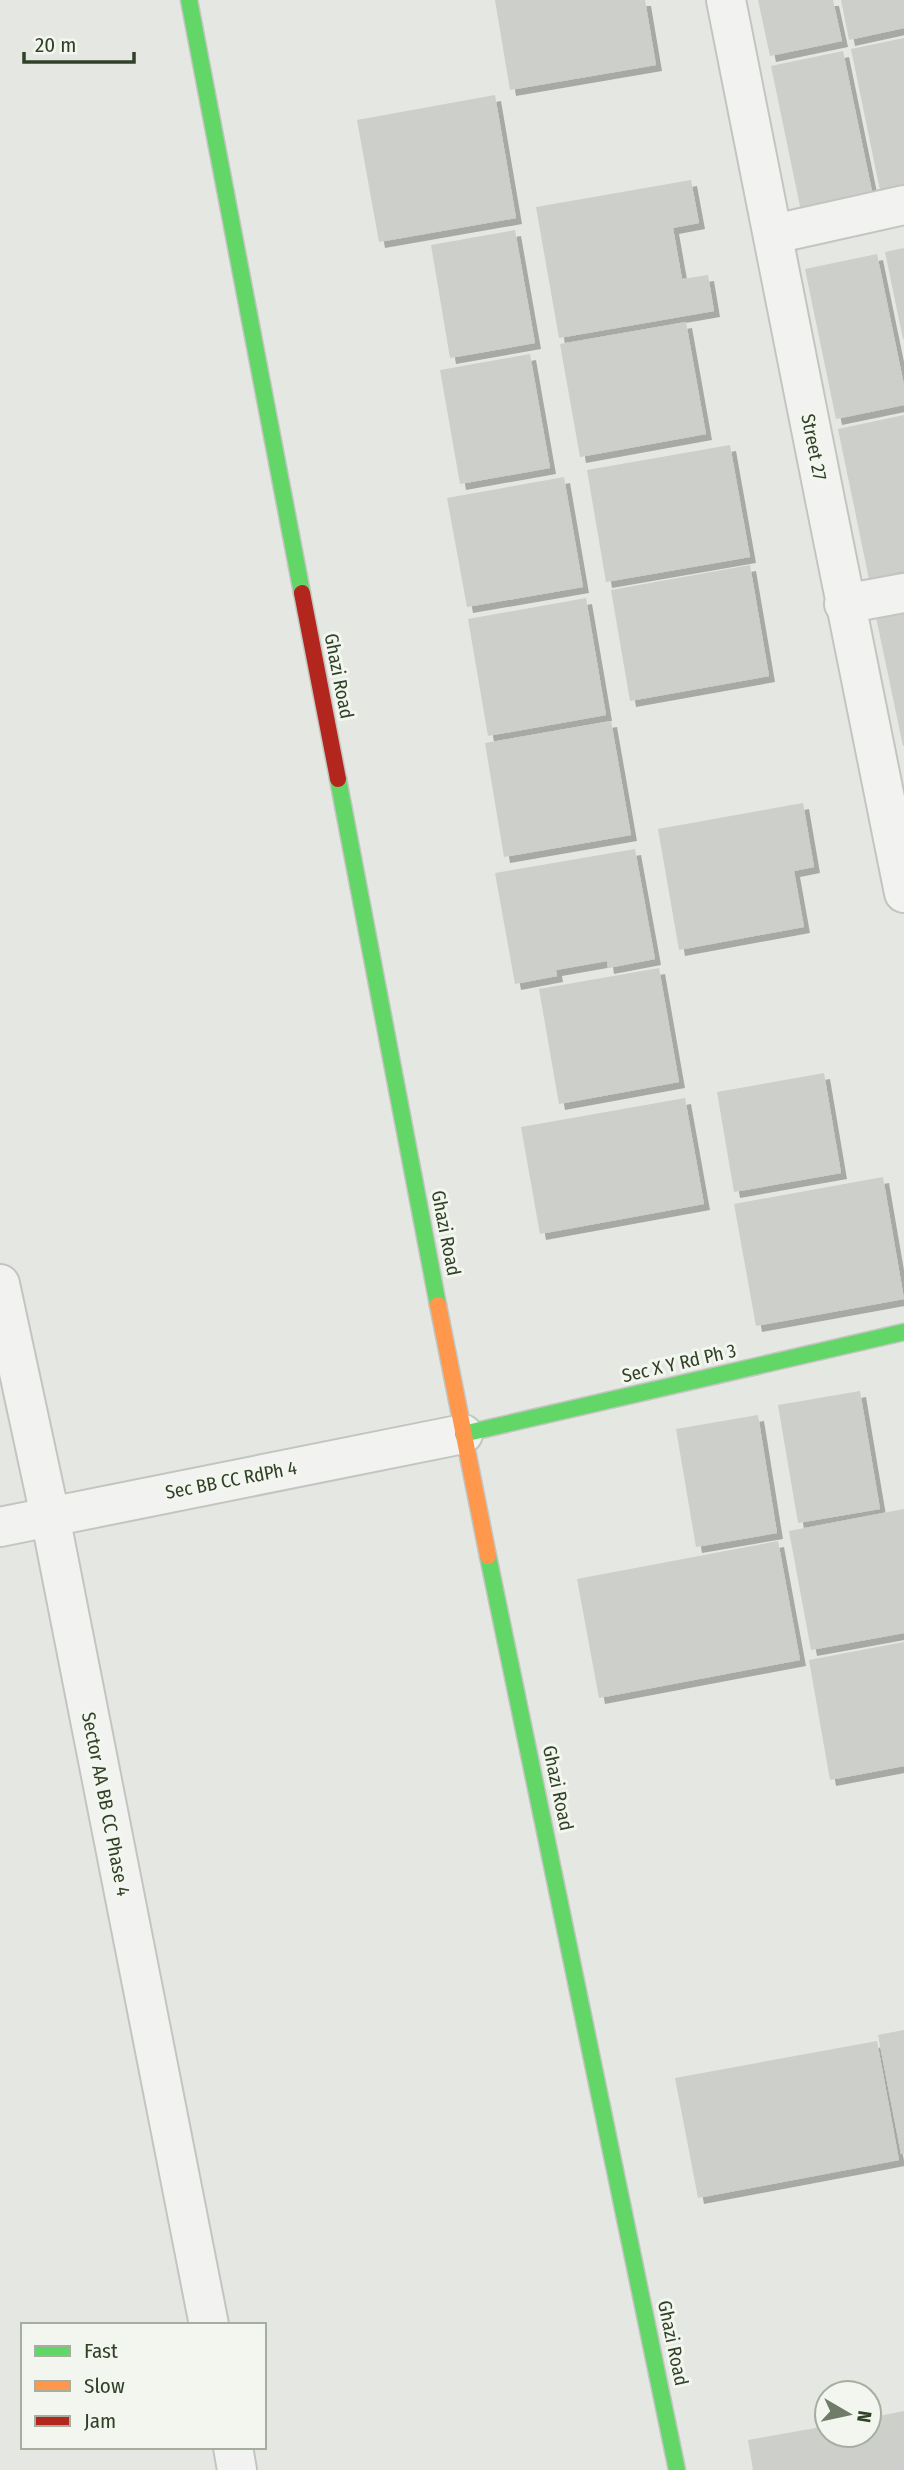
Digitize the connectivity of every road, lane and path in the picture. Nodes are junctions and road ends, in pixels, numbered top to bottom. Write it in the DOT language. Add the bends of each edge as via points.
graph roads {
  1 [pos="189,0"];
  2 [pos="726,0"];
  3 [pos="904,205"];
  4 [pos="774,234"];
  5 [pos="904,593"];
  6 [pos="844,604"];
  7 [pos="904,893"];
  8 [pos="0,1284"];
  9 [pos="904,1332"];
  10 [pos="463,1434"];
  11 [pos="50,1517"];
  12 [pos="0,1527"];
  13 [pos="209,2323"];
  14 [pos="233,2449"];
  15 [pos="237,2470"];
  16 [pos="677,2470"];
  1 -- 10 [label="main road, Ghazi Road"];
  2 -- 4 [label="street, Street 27"];
  3 -- 4 [label="street"];
  4 -- 6 [label="street, Street 27"];
  5 -- 6 [label="street"];
  6 -- 7 [label="street, Street 27"];
  8 -- 11 [label="street, Sector AA BB CC Phase 4"];
  9 -- 10 [label="main road, Sec X Y Rd Ph 3"];
  10 -- 11 [label="street, Sec BB CC RdPh 4"];
  10 -- 16 [label="main road, Ghazi Road"];
  11 -- 12 [label="street, Sec BB CC RdPh 4"];
  11 -- 13 [label="street, Sector AA BB CC Phase 4"];
  14 -- 15 [label="street"];
}
